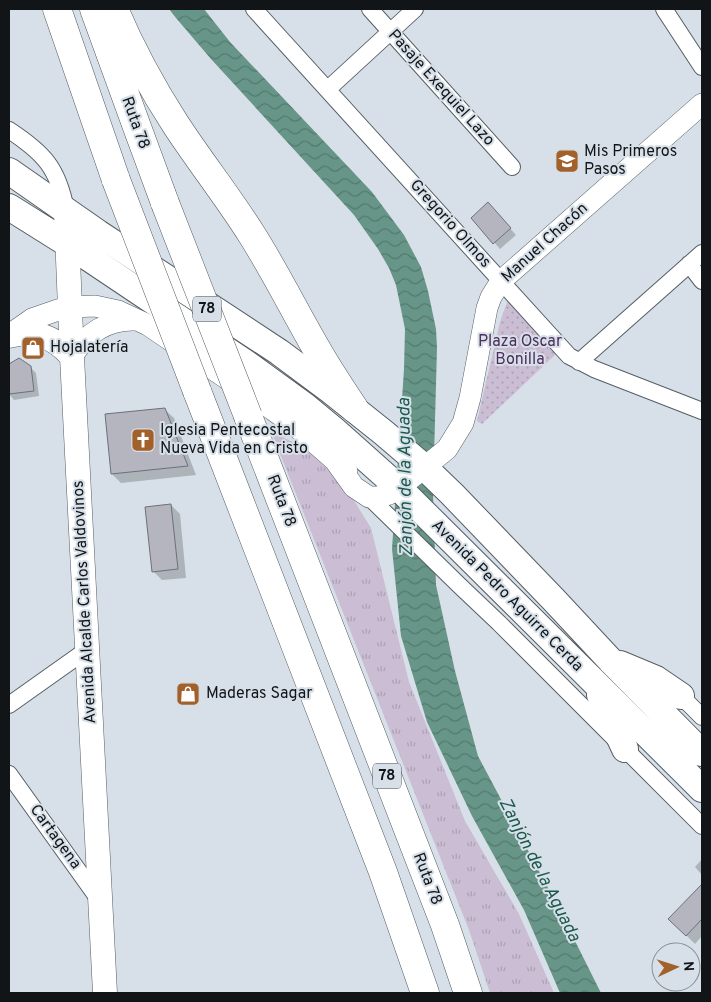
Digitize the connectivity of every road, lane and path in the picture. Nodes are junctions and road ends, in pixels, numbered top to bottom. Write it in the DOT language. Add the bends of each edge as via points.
graph roads {
  1 [pos="57,9"];
  2 [pos="94,9"];
  3 [pos="114,9"];
  4 [pos="254,9"];
  5 [pos="370,9"];
  6 [pos="415,9"];
  7 [pos="664,9"];
  8 [pos="390,32"];
  9 [pos="702,67"];
  10 [pos="328,89"];
  11 [pos="702,104"];
  12 [pos="9,130"];
  13 [pos="512,167"];
  14 [pos="9,170"];
  15 [pos="9,207"];
  16 [pos="66,210"];
  17 [pos="68,244"];
  18 [pos="702,253"];
  19 [pos="689,264"];
  20 [pos="702,280"];
  21 [pos="501,281"];
  22 [pos="70,307"];
  23 [pos="139,321"];
  24 [pos="9,335"];
  25 [pos="72,357"];
  26 [pos="578,362"];
  27 [pos="354,408"];
  28 [pos="702,411"];
  29 [pos="425,468"];
  30 [pos="382,492"];
  31 [pos="88,649"];
  32 [pos="610,660"];
  33 [pos="592,679"];
  34 [pos="681,696"];
  35 [pos="9,705"];
  36 [pos="702,716"];
  37 [pos="625,749"];
  38 [pos="702,753"];
  39 [pos="9,774"];
  40 [pos="702,789"];
  41 [pos="702,826"];
  42 [pos="382,872"];
  43 [pos="100,901"];
  44 [pos="105,993"];
  45 [pos="406,993"];
  46 [pos="425,993"];
  47 [pos="468,993"];
  1 -- 42 [label="highway, 78, bridge" via="116,180"];
  2 -- 47 [label="highway, Ruta 78 / 78, bridge" via="445,925"];
  3 -- 27 [label="highway" via="156,93 251,234"];
  4 -- 10 [label="street, Gregorio Olmos"];
  5 -- 8 [label="street, Pasaje Exequiel Lazo"];
  6 -- 8 [label="street"];
  7 -- 9 [label="street"];
  8 -- 10 [label="street"];
  8 -- 13 [label="street, Pasaje Exequiel Lazo"];
  10 -- 21 [label="street, Gregorio Olmos"];
  11 -- 21 [label="street, Manuel Chacón"];
  12 -- 16 [label="street" via="32,146 51,166"];
  14 -- 16 [label="main road, Avenida Pedro Aguirre Cerda"];
  15 -- 17 [label="main road, Avenida Pedro Aguirre Cerda"];
  16 -- 17 [label="main road, Avenida Alcalde Carlos Valdovinos"];
  16 -- 27 [label="main road, Avenida Pedro Aguirre Cerda" via="265,342"];
  17 -- 22 [label="main road, Avenida Alcalde Carlos Valdovinos"];
  17 -- 30 [label="main road, Avenida Pedro Aguirre Cerda" via="219,344 334,430"];
  18 -- 19 [label="street"];
  19 -- 20 [label="street"];
  19 -- 26 [label="street"];
  21 -- 26 [label="street, Gregorio Olmos"];
  21 -- 29 [label="street, Manuel Chacón" via="487,308 464,424 445,452"];
  22 -- 23 [label="street" via="107,308"];
  22 -- 24 [label="street" via="32,319"];
  22 -- 25 [label="main road, Avenida Alcalde Carlos Valdovinos"];
  23 -- 25 [label="street" via="112,322 96,330"];
  23 -- 30 [label="street" via="298,428 348,472"];
  24 -- 25 [label="main road" via="27,333 47,337"];
  25 -- 31 [label="main road, Avenida Alcalde Carlos Valdovinos"];
  26 -- 28 [label="street, Gregorio Olmos"];
  27 -- 29 [label="main road, Avenida Pedro Aguirre Cerda"];
  29 -- 30 [label="street, Manuel Chacón"];
  29 -- 32 [label="main road, Avenida Pedro Aguirre Cerda"];
  30 -- 33 [label="main road, Avenida Pedro Aguirre Cerda" via="441,530"];
  30 -- 37 [label="street, Avenida Pedro Aguirre Cerda" via="447,572"];
  31 -- 35 [label="street"];
  31 -- 43 [label="main road, Avenida Alcalde Carlos Valdovinos"];
  32 -- 34 [label="main road" via="656,678"];
  32 -- 38 [label="main road, Avenida Pedro Aguirre Cerda"];
  33 -- 37 [label="main road"];
  33 -- 40 [label="main road, Avenida Pedro Aguirre Cerda"];
  34 -- 36 [label="street"];
  37 -- 41 [label="street, Avenida Pedro Aguirre Cerda"];
  39 -- 43 [label="street, Cartagena"];
  42 -- 45 [label="highway"];
  42 -- 46 [label="highway, 78"];
  43 -- 44 [label="main road, Avenida Alcalde Carlos Valdovinos"];
}
